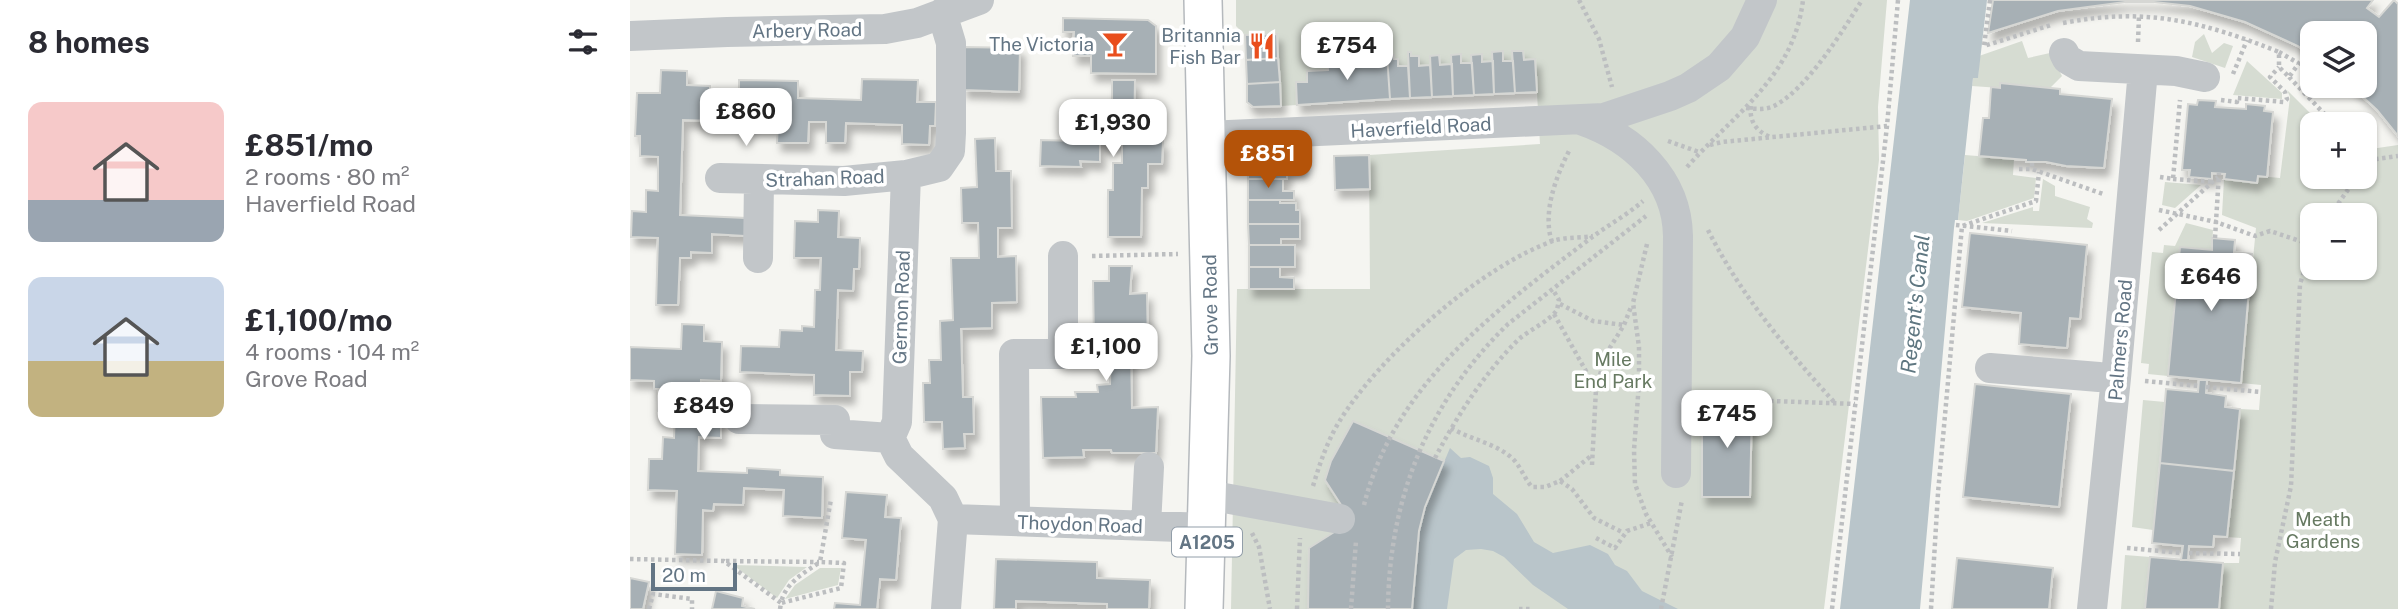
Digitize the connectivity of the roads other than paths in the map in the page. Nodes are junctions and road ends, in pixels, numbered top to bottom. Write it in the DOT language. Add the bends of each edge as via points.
graph roads {
  1 [pos="1203,0"];
  2 [pos="1762,0"];
  3 [pos="963,4"];
  4 [pos="630,36"];
  5 [pos="2064,53"];
  6 [pos="2143,70"];
  7 [pos="2209,90"];
  8 [pos="1568,129"];
  9 [pos="1207,136"];
  10 [pos="906,175"];
  11 [pos="720,178"];
  12 [pos="759,180"];
  13 [pos="1063,256"];
  14 [pos="758,258"];
  15 [pos="1990,368"];
  16 [pos="2099,377"];
  17 [pos="739,419"];
  18 [pos="890,438"];
  19 [pos="1149,467"];
  20 [pos="1676,472"];
  21 [pos="1208,511"];
  22 [pos="953,519"];
  23 [pos="1015,521"];
  24 [pos="1353,523"];
  25 [pos="1146,526"];
  26 [pos="946,609"];
  27 [pos="1204,609"];
  28 [pos="2092,609"];
  1 -- 9 [label="main road, Grove Road / A1205"];
  2 -- 8 [label="street, Haverfield Road" via="1745,37 1704,78 1670,96"];
  3 -- 4 [label="street, Arbery Road" via="909,25 885,29"];
  3 -- 10 [label="street, Strahan Road" via="951,43 950,151 939,167"];
  5 -- 6 [label="street" via="2079,66"];
  6 -- 7 [label="street" via="2176,71"];
  6 -- 28 [label="street, Palmers Road"];
  8 -- 9 [label="street, Haverfield Road"];
  8 -- 20 [label="street" via="1612,133 1657,173 1674,205 1678,236"];
  9 -- 21 [label="main road, Grove Road / A1205"];
  10 -- 12 [label="street, Strahan Road" via="844,181"];
  10 -- 18 [label="street, Gernon Road" via="897,422"];
  11 -- 12 [label="street, Strahan Road"];
  12 -- 14 [label="street"];
  13 -- 23 [label="street" via="1063,354 1014,354"];
  15 -- 16 [label="street"];
  17 -- 18 [label="street" via="835,420 835,434"];
  18 -- 22 [label="street" via="899,456 943,498"];
  19 -- 25 [label="street"];
  21 -- 24 [label="street, Thoydon Road" via="1243,502"];
  21 -- 25 [label="street, Thoydon Road"];
  21 -- 27 [label="main road, Grove Road / A1205"];
  22 -- 23 [label="street, Thoydon Road"];
  22 -- 26 [label="street"];
  23 -- 25 [label="street, Thoydon Road"];
}
